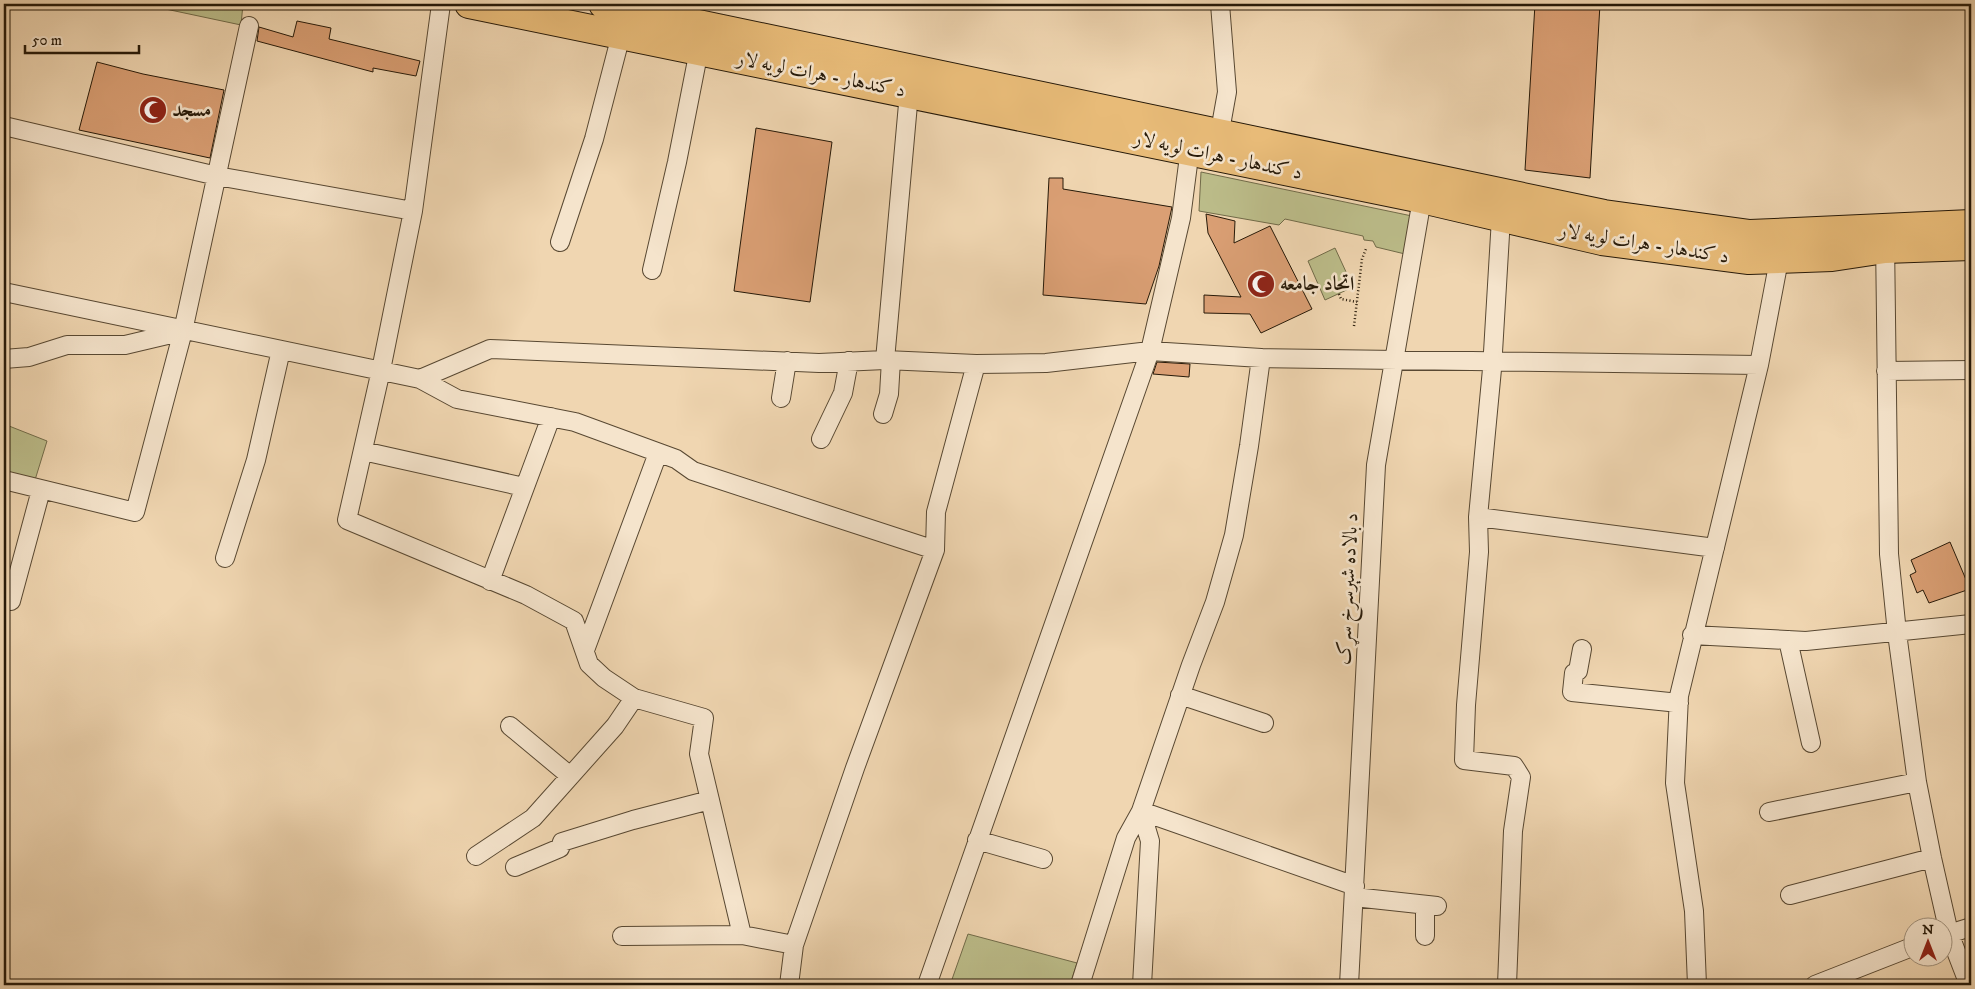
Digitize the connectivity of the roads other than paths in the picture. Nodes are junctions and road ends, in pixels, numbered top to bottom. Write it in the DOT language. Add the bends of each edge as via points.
graph roads {
  1 [pos="441,4"];
  2 [pos="469,4"];
  3 [pos="603,4"];
  4 [pos="1220,4"];
  5 [pos="248,26"];
  6 [pos="621,35"];
  7 [pos="699,50"];
  8 [pos="909,93"];
  9 [pos="4,126"];
  10 [pos="1220,131"];
  11 [pos="1191,138"];
  12 [pos="217,176"];
  13 [pos="1422,199"];
  14 [pos="413,211"];
  15 [pos="1501,218"];
  16 [pos="1971,224"];
  17 [pos="1885,239"];
  18 [pos="560,242"];
  19 [pos="1971,246"];
  20 [pos="1779,260"];
  21 [pos="652,270"];
  22 [pos="4,292"];
  23 [pos="183,331"];
  24 [pos="281,350"];
  25 [pos="1150,351"];
  26 [pos="1260,358"];
  27 [pos="4,359"];
  28 [pos="1395,359"];
  29 [pos="888,360"];
  30 [pos="787,361"];
  31 [pos="849,361"];
  32 [pos="1492,362"];
  33 [pos="976,364"];
  34 [pos="1759,365"];
  35 [pos="381,370"];
  36 [pos="1971,370"];
  37 [pos="1886,371"];
  38 [pos="420,379"];
  39 [pos="781,398"];
  40 [pos="883,414"];
  41 [pos="551,417"];
  42 [pos="821,439"];
  43 [pos="363,451"];
  44 [pos="658,453"];
  45 [pos="4,480"];
  46 [pos="524,487"];
  47 [pos="41,490"];
  48 [pos="1478,517"];
  49 [pos="1715,548"];
  50 [pos="934,550"];
  51 [pos="225,558"];
  52 [pos="490,581"];
  53 [pos="4,598"];
  54 [pos="1971,624"];
  55 [pos="1897,633"];
  56 [pos="1692,635"];
  57 [pos="1788,640"];
  58 [pos="1582,649"];
  59 [pos="585,650"];
  60 [pos="1180,695"];
  61 [pos="634,698"];
  62 [pos="1679,703"];
  63 [pos="1264,723"];
  64 [pos="510,726"];
  65 [pos="1811,742"];
  66 [pos="569,776"];
  67 [pos="1917,782"];
  68 [pos="710,800"];
  69 [pos="1141,811"];
  70 [pos="1769,812"];
  71 [pos="977,840"];
  72 [pos="476,856"];
  73 [pos="1932,858"];
  74 [pos="1043,859"];
  75 [pos="515,867"];
  76 [pos="1354,891"];
  77 [pos="1790,895"];
  78 [pos="1943,916"];
  79 [pos="1971,926"];
  80 [pos="1952,932"];
  81 [pos="742,935"];
  82 [pos="622,936"];
  83 [pos="1425,936"];
  84 [pos="794,945"];
  85 [pos="1952,948"];
  86 [pos="1902,951"];
  87 [pos="789,985"];
  88 [pos="927,985"];
  89 [pos="1080,985"];
  90 [pos="1142,985"];
  91 [pos="1349,985"];
  92 [pos="1507,985"];
  93 [pos="1697,985"];
  94 [pos="1815,985"];
  95 [pos="1968,985"];
  1 -- 14 [label="street"];
  2 -- 6 [label="highway, د کندهار - هرات لويه لار"];
  3 -- 11 [label="highway, د کندهار - هرات لويه لار"];
  4 -- 10 [label="street" via="1227,92"];
  5 -- 12 [label="street"];
  6 -- 7 [label="highway, د کندهار - هرات لويه لار"];
  6 -- 18 [label="street" via="594,139"];
  7 -- 8 [label="highway, د کندهار - هرات لويه لار"];
  7 -- 21 [label="street"];
  8 -- 11 [label="highway, د کندهار - هرات لويه لار"];
  8 -- 29 [label="street"];
  9 -- 12 [label="street"];
  10 -- 11 [label="highway, د کندهار - هرات لويه لار"];
  10 -- 17 [label="highway, د کندهار - هرات لويه لار" via="1604,214 1750,234"];
  11 -- 13 [label="highway, د کندهار - هرات لويه لار"];
  11 -- 25 [label="street" via="1181,218"];
  12 -- 14 [label="street"];
  12 -- 23 [label="street"];
  13 -- 15 [label="highway, د کندهار - هرات لويه لار"];
  13 -- 28 [label="street, د بالاده شېرسرخ سړک"];
  14 -- 35 [label="street"];
  15 -- 20 [label="highway, د کندهار - هرات لويه لار" via="1602,242 1749,260"];
  15 -- 32 [label="street"];
  16 -- 17 [label="highway, د کندهار - هرات لويه لار"];
  17 -- 19 [label="highway, د کندهار - هرات لويه لار"];
  17 -- 20 [label="highway, د کندهار - هرات لويه لار" via="1832,257"];
  17 -- 37 [label="street"];
  20 -- 34 [label="street"];
  22 -- 23 [label="street"];
  23 -- 24 [label="street"];
  23 -- 27 [label="street" via="125,345 67,345 29,357"];
  23 -- 47 [label="street" via="135,512"];
  24 -- 35 [label="street"];
  24 -- 51 [label="street" via="256,460"];
  25 -- 26 [label="street"];
  25 -- 33 [label="street" via="1046,363"];
  25 -- 71 [label="street"];
  26 -- 28 [label="street"];
  26 -- 60 [label="street" via="1234,535 1215,602"];
  28 -- 32 [label="street"];
  28 -- 76 [label="street, د بالاده شېرسرخ سړک" via="1376,465"];
  29 -- 31 [label="street"];
  29 -- 33 [label="street"];
  29 -- 40 [label="street" via="888,394"];
  30 -- 31 [label="street"];
  30 -- 38 [label="street" via="490,349"];
  30 -- 39 [label="street"];
  31 -- 42 [label="street" via="843,393"];
  32 -- 34 [label="street"];
  32 -- 48 [label="street"];
  33 -- 50 [label="street" via="936,512"];
  34 -- 49 [label="street"];
  35 -- 38 [label="street"];
  35 -- 43 [label="street"];
  36 -- 37 [label="street"];
  37 -- 55 [label="street" via="1889,554"];
  38 -- 41 [label="street" via="457,398"];
  41 -- 44 [label="street" via="574,422"];
  41 -- 46 [label="street"];
  43 -- 46 [label="street"];
  43 -- 52 [label="street" via="347,520"];
  44 -- 50 [label="street" via="676,459 694,471"];
  44 -- 59 [label="street"];
  45 -- 47 [label="street"];
  46 -- 52 [label="street"];
  47 -- 53 [label="street" via="11,601"];
  48 -- 49 [label="street"];
  48 -- 92 [label="street" via="1479,552 1464,760 1514,766 1521,777 1513,831"];
  49 -- 56 [label="street"];
  50 -- 84 [label="street"];
  52 -- 59 [label="street" via="526,595 574,621"];
  54 -- 55 [label="street"];
  55 -- 57 [label="street"];
  55 -- 67 [label="street"];
  56 -- 57 [label="street"];
  56 -- 62 [label="street"];
  57 -- 65 [label="street"];
  58 -- 62 [label="street" via="1572,692"];
  59 -- 61 [label="street" via="589,664"];
  60 -- 63 [label="street"];
  60 -- 69 [label="street"];
  61 -- 66 [label="street" via="615,726"];
  61 -- 68 [label="street" via="704,718 699,754"];
  62 -- 93 [label="street" via="1675,783 1694,911"];
  64 -- 66 [label="street"];
  66 -- 72 [label="street" via="533,818"];
  67 -- 70 [label="street"];
  67 -- 73 [label="street"];
  68 -- 75 [label="street" via="562,842 560,848"];
  68 -- 81 [label="street"];
  69 -- 76 [label="street"];
  69 -- 89 [label="street" via="1126,838"];
  69 -- 90 [label="street" via="1150,841"];
  71 -- 74 [label="street"];
  71 -- 88 [label="street"];
  73 -- 77 [label="street"];
  73 -- 78 [label="street"];
  76 -- 83 [label="street" via="1431,906"];
  76 -- 91 [label="street, د بالاده شېرسرخ سړک"];
  79 -- 80 [label="street"];
  81 -- 82 [label="street"];
  81 -- 84 [label="street"];
  84 -- 87 [label="street"];
  85 -- 95 [label="street"];
  86 -- 94 [label="street"];
}
